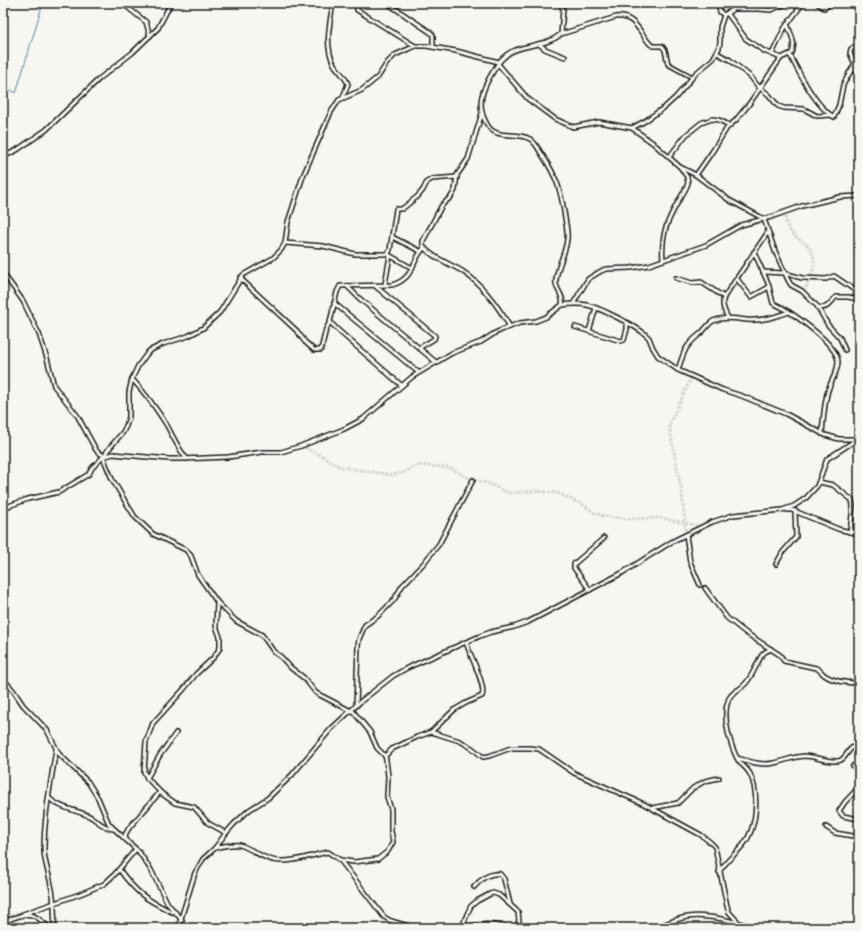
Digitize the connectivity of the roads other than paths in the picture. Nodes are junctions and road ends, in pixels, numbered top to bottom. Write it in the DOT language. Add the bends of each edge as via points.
graph roads {
  1 [pos="122,3"];
  2 [pos="171,3"];
  3 [pos="333,3"];
  4 [pos="357,3"];
  5 [pos="387,3"];
  6 [pos="560,3"];
  7 [pos="718,3"];
  8 [pos="757,3"];
  9 [pos="803,3"];
  10 [pos="817,3"];
  11 [pos="831,3"];
  12 [pos="800,7"];
  13 [pos="753,9"];
  14 [pos="725,14"];
  15 [pos="787,24"];
  16 [pos="561,34"];
  17 [pos="150,36"];
  18 [pos="539,44"];
  19 [pos="859,44"];
  20 [pos="415,46"];
  21 [pos="433,47"];
  22 [pos="717,53"];
  23 [pos="772,54"];
  24 [pos="790,55"];
  25 [pos="565,57"];
  26 [pos="781,58"];
  27 [pos="499,63"];
  28 [pos="859,70"];
  29 [pos="849,72"];
  30 [pos="692,77"];
  31 [pos="761,88"];
  32 [pos="343,97"];
  33 [pos="482,113"];
  34 [pos="831,115"];
  35 [pos="730,125"];
  36 [pos="632,128"];
  37 [pos="3,157"];
  38 [pos="669,157"];
  39 [pos="680,167"];
  40 [pos="696,175"];
  41 [pos="457,177"];
  42 [pos="859,196"];
  43 [pos="764,219"];
  44 [pos="768,232"];
  45 [pos="392,237"];
  46 [pos="285,243"];
  47 [pos="424,248"];
  48 [pos="420,251"];
  49 [pos="754,252"];
  50 [pos="389,255"];
  51 [pos="663,260"];
  52 [pos="412,268"];
  53 [pos="763,272"];
  54 [pos="3,273"];
  55 [pos="784,273"];
  56 [pos="240,278"];
  57 [pos="676,278"];
  58 [pos="736,279"];
  59 [pos="385,284"];
  60 [pos="374,285"];
  61 [pos="347,286"];
  62 [pos="769,287"];
  63 [pos="859,293"];
  64 [pos="724,297"];
  65 [pos="859,300"];
  66 [pos="334,303"];
  67 [pos="573,304"];
  68 [pos="562,305"];
  69 [pos="817,306"];
  70 [pos="596,308"];
  71 [pos="789,312"];
  72 [pos="728,318"];
  73 [pos="330,322"];
  74 [pos="627,324"];
  75 [pos="510,327"];
  76 [pos="575,327"];
  77 [pos="589,331"];
  78 [pos="419,348"];
  79 [pos="845,350"];
  80 [pos="437,363"];
  81 [pos="678,370"];
  82 [pos="418,372"];
  83 [pos="132,379"];
  84 [pos="401,385"];
  85 [pos="822,434"];
  86 [pos="857,439"];
  87 [pos="104,456"];
  88 [pos="187,459"];
  89 [pos="472,480"];
  90 [pos="819,482"];
  91 [pos="3,508"];
  92 [pos="786,509"];
  93 [pos="795,511"];
  94 [pos="850,532"];
  95 [pos="859,534"];
  96 [pos="686,535"];
  97 [pos="604,538"];
  98 [pos="776,564"];
  99 [pos="700,585"];
  100 [pos="705,588"];
  101 [pos="590,590"];
  102 [pos="218,602"];
  103 [pos="466,642"];
  104 [pos="771,649"];
  105 [pos="3,679"];
  106 [pos="859,683"];
  107 [pos="356,706"];
  108 [pos="352,710"];
  109 [pos="431,732"];
  110 [pos="176,733"];
  111 [pos="859,746"];
  112 [pos="56,749"];
  113 [pos="385,756"];
  114 [pos="737,758"];
  115 [pos="853,766"];
  116 [pos="859,771"];
  117 [pos="146,778"];
  118 [pos="719,778"];
  119 [pos="859,787"];
  120 [pos="160,792"];
  121 [pos="49,798"];
  122 [pos="56,804"];
  123 [pos="48,805"];
  124 [pos="652,808"];
  125 [pos="859,819"];
  126 [pos="826,827"];
  127 [pos="114,829"];
  128 [pos="226,833"];
  129 [pos="859,837"];
  130 [pos="126,840"];
  131 [pos="215,848"];
  132 [pos="136,849"];
  133 [pos="340,860"];
  134 [pos="120,868"];
  135 [pos="719,872"];
  136 [pos="474,887"];
  137 [pos="53,903"];
  138 [pos="510,904"];
  139 [pos="174,913"];
  140 [pos="23,914"];
  141 [pos="182,920"];
  142 [pos="3,922"];
  143 [pos="738,922"];
  144 [pos="49,928"];
  145 [pos="54,928"];
  146 [pos="178,928"];
  147 [pos="414,928"];
  148 [pos="462,928"];
  149 [pos="510,928"];
  150 [pos="516,928"];
  151 [pos="655,928"];
  152 [pos="757,928"];
  1 -- 17 [label="street" via="146,22"];
  2 -- 17 [label="street" via="158,28"];
  3 -- 32 [label="street" via="328,37 329,49 333,63 348,84"];
  4 -- 20 [label="street" via="357,10"];
  5 -- 21 [label="street" via="430,32 433,35"];
  6 -- 16 [label="street" via="563,9"];
  7 -- 14 [label="street" via="720,12"];
  8 -- 13 [label="street"];
  9 -- 12 [label="street"];
  10 -- 11 [label="street" via="824,8"];
  12 -- 13 [label="street" via="788,3 771,10"];
  12 -- 15 [label="street"];
  13 -- 14 [label="street" via="734,9"];
  14 -- 22 [label="street" via="720,27"];
  14 -- 23 [label="street" via="746,39"];
  15 -- 23 [label="street"];
  15 -- 24 [label="street" via="794,46"];
  16 -- 18 [label="street" via="555,39"];
  16 -- 30 [label="street" via="616,17 625,18 635,24 650,44 662,46 668,64"];
  17 -- 37 [label="street" via="98,79 46,130"];
  18 -- 25 [label="street"];
  18 -- 27 [label="street" via="510,52"];
  19 -- 29 [label="street" via="850,53 854,64"];
  20 -- 21 [label="street"];
  20 -- 32 [label="street" via="395,55 378,77 362,90"];
  21 -- 27 [label="street" via="456,50"];
  22 -- 30 [label="street"];
  22 -- 31 [label="street" via="730,60"];
  23 -- 26 [label="street"];
  24 -- 26 [label="street"];
  24 -- 34 [label="street" via="802,79"];
  26 -- 31 [label="street"];
  27 -- 33 [label="street" via="482,92"];
  27 -- 36 [label="street" via="528,99 558,121 575,127 599,122"];
  28 -- 29 [label="street"];
  29 -- 34 [label="street" via="836,113 834,117"];
  30 -- 36 [label="street" via="665,107"];
  31 -- 34 [label="street" via="782,107 804,109 817,116"];
  31 -- 35 [label="street"];
  32 -- 46 [label="street" via="335,105 303,176 288,222"];
  33 -- 41 [label="street" via="468,159"];
  33 -- 68 [label="street" via="493,132 514,134 531,140 547,161 556,179 563,203 567,239 556,279 556,286 563,298"];
  35 -- 38 [label="street" via="712,119 701,123 686,135"];
  35 -- 40 [label="street"];
  36 -- 38 [label="street"];
  38 -- 39 [label="street"];
  39 -- 40 [label="street"];
  39 -- 51 [label="street" via="688,183 666,227 662,242"];
  40 -- 43 [label="street" via="729,200"];
  41 -- 45 [label="street" via="432,178 421,194 402,208 396,209"];
  41 -- 47 [label="street" via="455,190 442,205 423,240"];
  42 -- 43 [label="street" via="802,206"];
  43 -- 44 [label="street"];
  43 -- 51 [label="street" via="741,225 716,240"];
  44 -- 49 [label="street"];
  44 -- 55 [label="street"];
  45 -- 48 [label="street"];
  45 -- 50 [label="street"];
  46 -- 50 [label="street" via="323,246 355,254"];
  46 -- 56 [label="street" via="273,258"];
  47 -- 48 [label="street"];
  47 -- 75 [label="street" via="461,270 478,284"];
  48 -- 52 [label="street"];
  49 -- 53 [label="street"];
  49 -- 58 [label="street"];
  50 -- 52 [label="street"];
  50 -- 59 [label="street"];
  51 -- 67 [label="street" via="649,265 601,271 588,280"];
  52 -- 59 [label="street" via="400,282"];
  53 -- 55 [label="street"];
  53 -- 62 [label="street"];
  54 -- 87 [label="street" via="23,301 39,334 54,386 77,415 96,450"];
  55 -- 63 [label="street" via="802,278 826,279 834,276"];
  55 -- 69 [label="street" via="789,283"];
  56 -- 73 [label="street" via="314,350 321,350"];
  56 -- 83 [label="street" via="220,312 209,323 196,333 149,351"];
  57 -- 64 [label="street" via="692,283 701,282"];
  58 -- 62 [label="street" via="751,297"];
  58 -- 64 [label="street"];
  59 -- 60 [label="street"];
  60 -- 61 [label="street"];
  60 -- 78 [label="street" via="435,336"];
  61 -- 66 [label="street" via="340,286"];
  61 -- 78 [label="street"];
  62 -- 71 [label="street" via="774,303"];
  64 -- 72 [label="street" via="723,308"];
  65 -- 69 [label="street" via="836,297 824,308"];
  66 -- 73 [label="street"];
  66 -- 82 [label="street"];
  67 -- 68 [label="street"];
  67 -- 70 [label="street"];
  68 -- 75 [label="street" via="546,317"];
  69 -- 79 [label="street" via="828,325 840,338"];
  70 -- 74 [label="street"];
  70 -- 77 [label="street"];
  71 -- 72 [label="street" via="762,320"];
  71 -- 85 [label="street" via="810,326 828,343 837,357 838,364 827,393"];
  72 -- 81 [label="street" via="709,324 690,342"];
  73 -- 84 [label="street"];
  74 -- 77 [label="street" via="626,335 622,341"];
  74 -- 81 [label="street" via="647,336 658,356"];
  75 -- 80 [label="street"];
  76 -- 77 [label="street"];
  78 -- 80 [label="street"];
  80 -- 82 [label="street"];
  81 -- 85 [label="street" via="786,414"];
  82 -- 84 [label="street"];
  83 -- 87 [label="street" via="126,426"];
  83 -- 88 [label="street" via="156,409"];
  84 -- 88 [label="street" via="363,419 301,446 281,452"];
  85 -- 86 [label="street" via="839,439"];
  86 -- 90 [label="street" via="826,460"];
  87 -- 88 [label="street" via="121,454 169,460"];
  87 -- 91 [label="street" via="89,474 59,492"];
  87 -- 102 [label="street" via="112,479 135,517 153,534 186,550 198,575"];
  89 -- 107 [label="street" via="444,536 428,558 402,586 389,605 363,627 358,639"];
  90 -- 92 [label="street" via="806,498"];
  90 -- 94 [label="street" via="833,485 852,500"];
  92 -- 93 [label="street"];
  92 -- 96 [label="street" via="727,517"];
  93 -- 94 [label="street"];
  93 -- 98 [label="street" via="796,537"];
  94 -- 95 [label="street"];
  96 -- 99 [label="street" via="690,562"];
  96 -- 101 [label="street"];
  97 -- 101 [label="street" via="574,564 574,568"];
  100 -- 104 [label="street" via="727,618"];
  101 -- 103 [label="street" via="520,625 491,632"];
  102 -- 108 [label="street" via="239,623 262,635 274,652 304,678 316,693"];
  102 -- 117 [label="street" via="216,626 221,641 220,648 153,723 146,742"];
  103 -- 107 [label="street" via="393,676"];
  103 -- 109 [label="street" via="484,693 454,710"];
  104 -- 106 [label="street" via="784,661 816,668 833,680"];
  104 -- 114 [label="street" via="762,655 745,684 733,693 728,701 728,733"];
  105 -- 112 [label="street" via="47,730"];
  107 -- 108 [label="street"];
  108 -- 113 [label="street"];
  108 -- 128 [label="street" via="331,729 280,787 249,810"];
  109 -- 113 [label="street" via="392,750"];
  109 -- 124 [label="street" via="460,741 483,757 511,748 536,748 580,776"];
  110 -- 117 [label="street"];
  111 -- 114 [label="street" via="852,747 839,761 804,756 765,764"];
  112 -- 121 [label="street"];
  112 -- 127 [label="street" via="88,782"];
  113 -- 133 [label="street" via="388,770 387,797 392,812 391,847 384,855 374,860"];
  114 -- 135 [label="street" via="751,778 755,815 746,842"];
  115 -- 116 [label="street"];
  117 -- 120 [label="street"];
  118 -- 124 [label="street" via="700,783 687,792 678,803"];
  119 -- 125 [label="street" via="839,811 843,816"];
  120 -- 128 [label="street" via="174,803 194,807 208,823"];
  120 -- 130 [label="street" via="127,831"];
  121 -- 122 [label="street"];
  121 -- 123 [label="street"];
  122 -- 123 [label="street"];
  122 -- 127 [label="street"];
  123 -- 137 [label="street" via="44,849"];
  124 -- 135 [label="street" via="712,843 717,855"];
  126 -- 129 [label="street" via="835,833"];
  127 -- 130 [label="street"];
  128 -- 131 [label="street"];
  130 -- 132 [label="street"];
  131 -- 133 [label="street" via="238,845 280,862 328,852"];
  131 -- 141 [label="street" via="203,859 195,873"];
  132 -- 134 [label="street"];
  132 -- 139 [label="street" via="151,870"];
  133 -- 147 [label="street" via="384,917"];
  134 -- 137 [label="street" via="104,884"];
  134 -- 139 [label="street" via="141,895"];
  135 -- 143 [label="street" via="729,912"];
  136 -- 138 [label="street" via="486,877 500,874 504,879"];
  137 -- 140 [label="street"];
  137 -- 145 [label="street"];
  138 -- 148 [label="street" via="495,894 482,898 471,906"];
  138 -- 150 [label="street" via="519,914"];
  139 -- 141 [label="street"];
  140 -- 142 [label="street"];
  140 -- 144 [label="street" via="34,916"];
  141 -- 146 [label="street"];
  143 -- 151 [label="street" via="689,916"];
  143 -- 152 [label="street"];
  148 -- 149 [label="street" via="478,925"];
}
